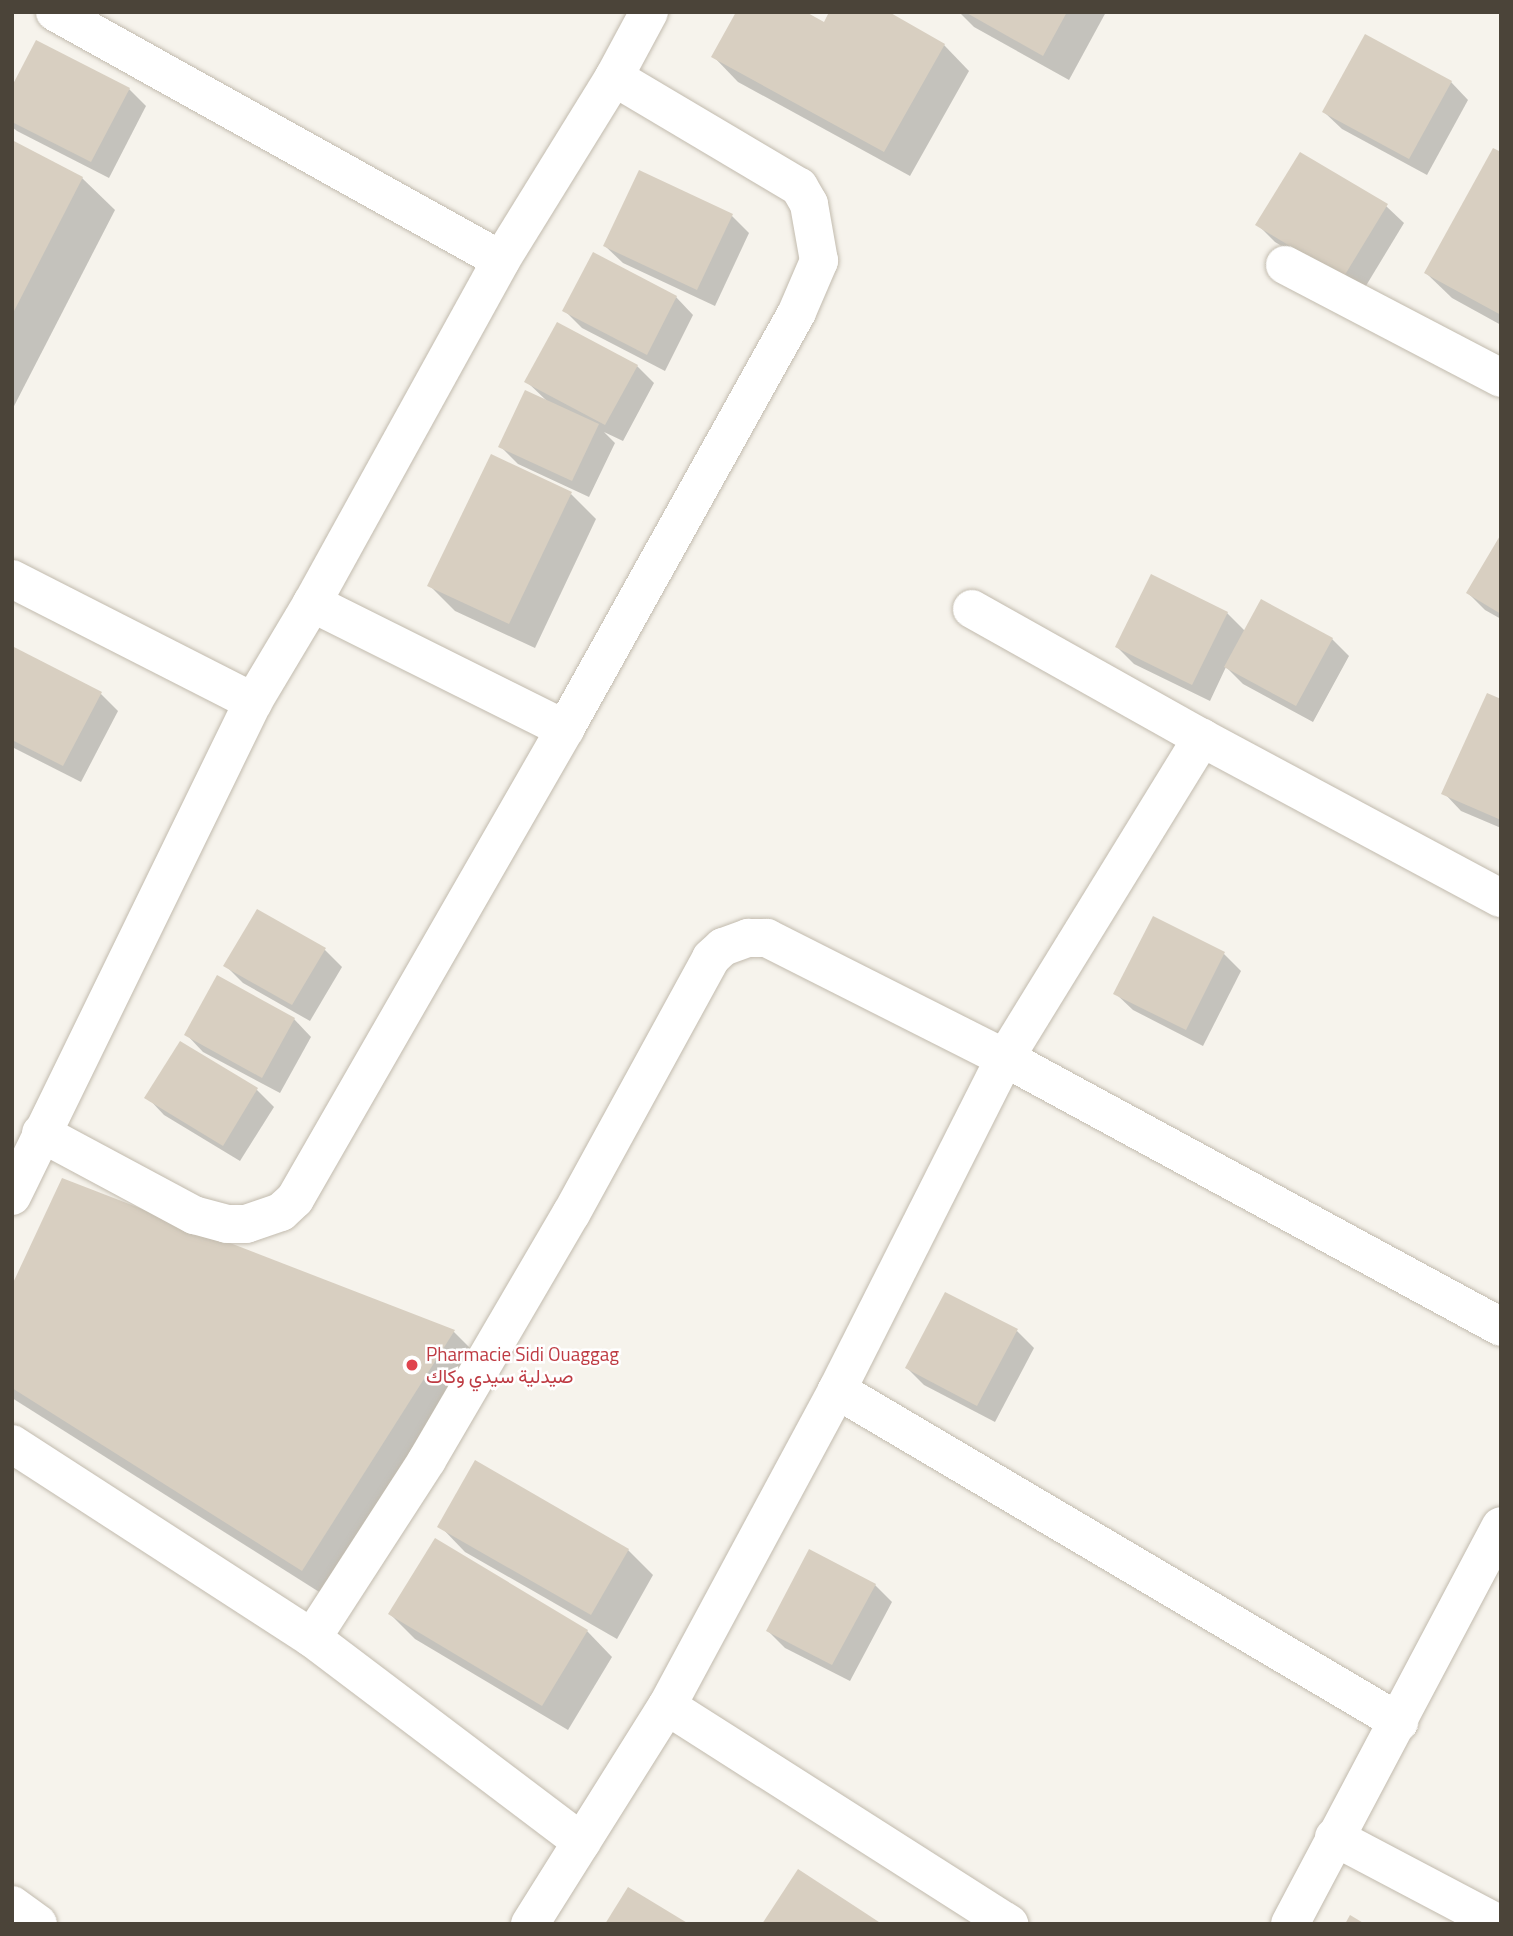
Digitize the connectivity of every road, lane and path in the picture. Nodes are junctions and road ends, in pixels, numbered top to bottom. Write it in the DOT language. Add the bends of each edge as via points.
graph roads {
  1 [pos="55,12"];
  2 [pos="649,12"];
  3 [pos="614,77"];
  4 [pos="501,260"];
  5 [pos="1285,265"];
  6 [pos="1501,379"];
  7 [pos="12,579"];
  8 [pos="313,603"];
  9 [pos="972,609"];
  10 [pos="253,702"];
  11 [pos="565,729"];
  12 [pos="1202,737"];
  13 [pos="1501,898"];
  14 [pos="1005,1058"];
  15 [pos="41,1133"];
  16 [pos="12,1196"];
  17 [pos="1501,1327"];
  18 [pos="837,1390"];
  19 [pos="12,1444"];
  20 [pos="1501,1526"];
  21 [pos="312,1638"];
  22 [pos="667,1706"];
  23 [pos="1399,1722"];
  24 [pos="1334,1837"];
  25 [pos="582,1842"];
  26 [pos="12,1905"];
  27 [pos="38,1924"];
  28 [pos="530,1924"];
  29 [pos="1009,1924"];
  30 [pos="1290,1924"];
  31 [pos="1499,1924"];
  1 -- 4 [label="street"];
  2 -- 3 [label="street"];
  3 -- 4 [label="street"];
  3 -- 11 [label="street" via="799,187 809,204 819,261 797,312"];
  4 -- 8 [label="street"];
  5 -- 6 [label="street"];
  7 -- 10 [label="street"];
  8 -- 10 [label="street"];
  8 -- 11 [label="street"];
  9 -- 12 [label="street"];
  10 -- 15 [label="street"];
  11 -- 15 [label="street" via="295,1199 281,1212 246,1224 194,1215"];
  12 -- 13 [label="street"];
  12 -- 14 [label="street"];
  14 -- 17 [label="street"];
  14 -- 18 [label="street"];
  14 -- 21 [label="street" via="767,938 748,938 723,947 711,958 571,1214 427,1460"];
  15 -- 16 [label="street"];
  18 -- 22 [label="street"];
  18 -- 23 [label="street"];
  19 -- 21 [label="street"];
  20 -- 23 [label="street"];
  21 -- 25 [label="street"];
  22 -- 25 [label="street"];
  22 -- 29 [label="street"];
  23 -- 24 [label="street"];
  24 -- 30 [label="street"];
  24 -- 31 [label="street"];
  25 -- 28 [label="street"];
  26 -- 27 [label="street"];
}
